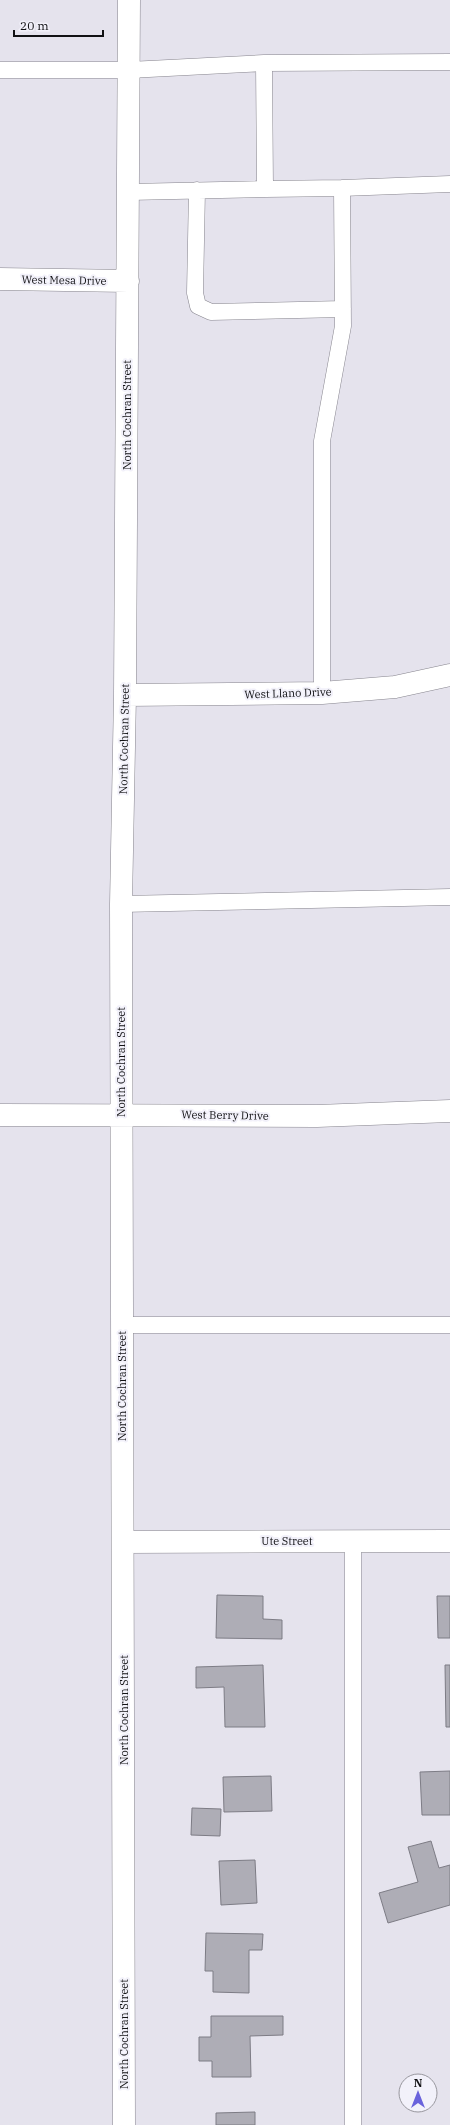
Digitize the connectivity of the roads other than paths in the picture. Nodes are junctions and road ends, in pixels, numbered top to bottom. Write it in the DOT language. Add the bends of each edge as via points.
graph roads {
  1 [pos="129,0"];
  2 [pos="450,62"];
  3 [pos="264,63"];
  4 [pos="0,70"];
  5 [pos="129,70"];
  6 [pos="450,184"];
  7 [pos="266,188"];
  8 [pos="342,188"];
  9 [pos="197,190"];
  10 [pos="129,192"];
  11 [pos="0,279"];
  12 [pos="128,281"];
  13 [pos="343,310"];
  14 [pos="450,675"];
  15 [pos="322,693"];
  16 [pos="125,695"];
  17 [pos="450,897"];
  18 [pos="121,904"];
  19 [pos="450,1110"];
  20 [pos="121,1114"];
  21 [pos="0,1115"];
  22 [pos="122,1325"];
  23 [pos="450,1325"];
  24 [pos="353,1541"];
  25 [pos="450,1541"];
  26 [pos="123,1542"];
  27 [pos="124,2125"];
  28 [pos="353,2125"];
  1 -- 5 [label="street, North Cochran Street"];
  2 -- 3 [label="lane"];
  3 -- 5 [label="lane"];
  3 -- 7 [label="lane"];
  4 -- 5 [label="lane"];
  5 -- 10 [label="street, North Cochran Street"];
  6 -- 8 [label="lane"];
  7 -- 8 [label="lane"];
  7 -- 9 [label="lane"];
  8 -- 13 [label="lane"];
  9 -- 10 [label="lane"];
  9 -- 13 [label="lane" via="195,293 198,306 211,312"];
  10 -- 12 [label="street, North Cochran Street"];
  11 -- 12 [label="street, West Mesa Drive"];
  12 -- 16 [label="street, North Cochran Street"];
  13 -- 15 [label="lane" via="343,326 322,441"];
  14 -- 15 [label="street, West Llano Drive" via="395,687"];
  15 -- 16 [label="street, West Llano Drive"];
  16 -- 18 [label="street, North Cochran Street"];
  17 -- 18 [label="lane"];
  18 -- 20 [label="street, North Cochran Street"];
  19 -- 20 [label="street, West Berry Drive" via="317,1116"];
  20 -- 21 [label="street, West Berry Drive"];
  20 -- 22 [label="street, North Cochran Street"];
  22 -- 23 [label="lane"];
  22 -- 26 [label="street, North Cochran Street"];
  24 -- 25 [label="street, Ute Street"];
  24 -- 26 [label="street, Ute Street"];
  24 -- 28 [label="lane"];
  26 -- 27 [label="street, North Cochran Street"];
}
